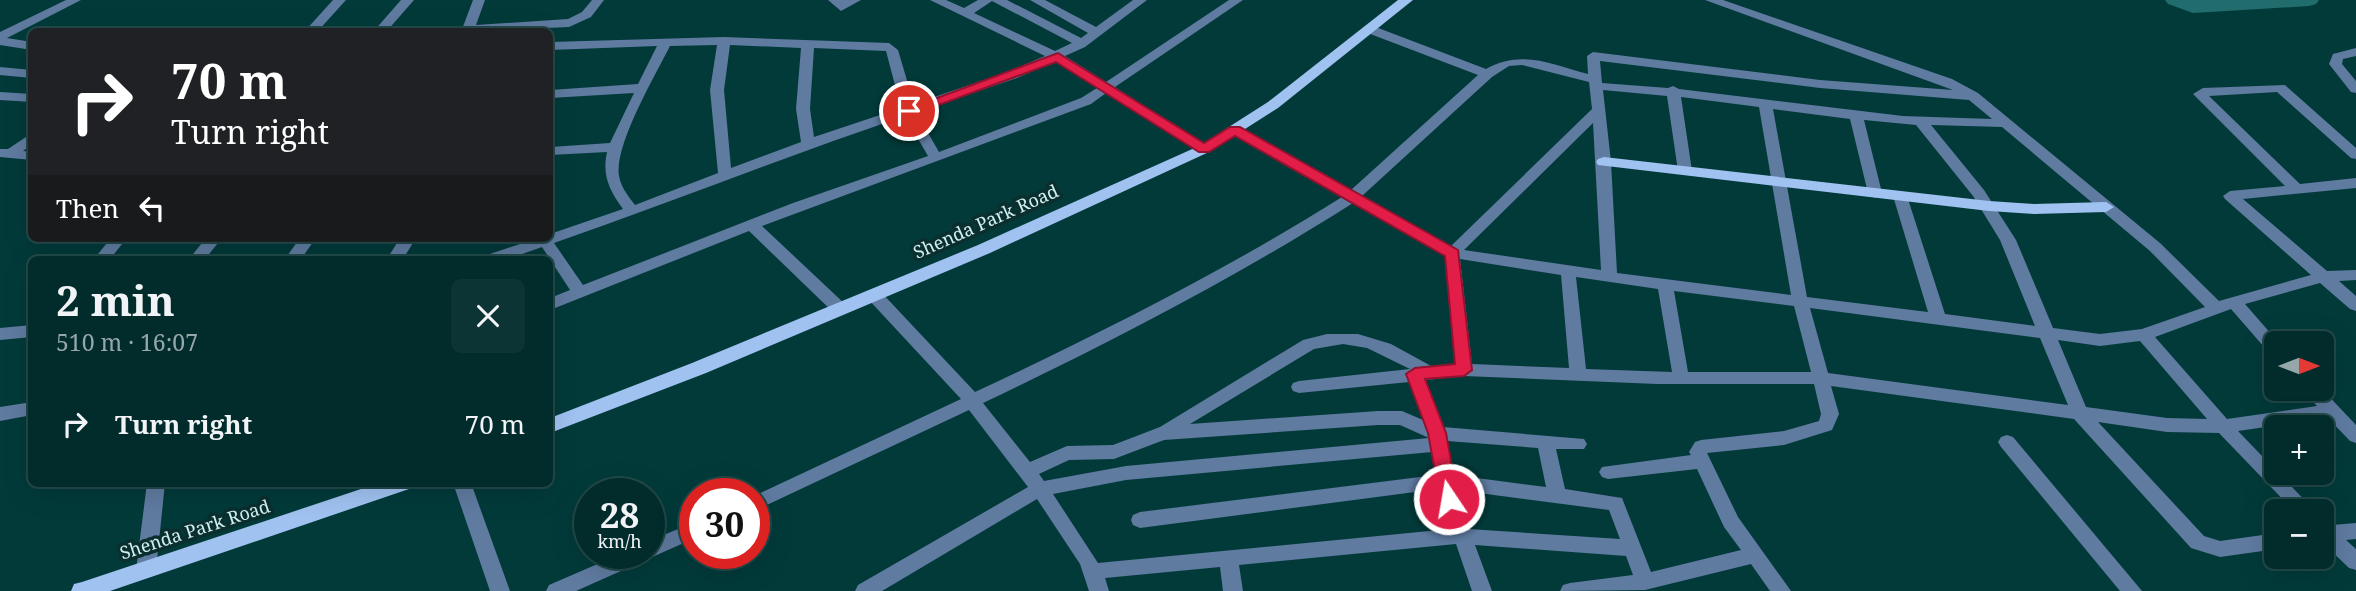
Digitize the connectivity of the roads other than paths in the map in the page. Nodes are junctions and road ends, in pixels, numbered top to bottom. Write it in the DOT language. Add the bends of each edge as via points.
graph roads {
  1 [pos="75,0"];
  2 [pos="340,0"];
  3 [pos="408,0"];
  4 [pos="479,0"];
  5 [pos="598,0"];
  6 [pos="834,0"];
  7 [pos="855,0"];
  8 [pos="936,0"];
  9 [pos="987,0"];
  10 [pos="997,0"];
  11 [pos="1036,0"];
  12 [pos="1141,0"];
  13 [pos="1237,0"];
  14 [pos="1406,0"];
  15 [pos="1711,0"];
  16 [pos="965,13"];
  17 [pos="314,28"];
  18 [pos="383,28"];
  19 [pos="469,28"];
  20 [pos="497,28"];
  21 [pos="1369,29"];
  22 [pos="1097,33"];
  23 [pos="0,39"];
  24 [pos="724,41"];
  25 [pos="666,42"];
  26 [pos="808,44"];
  27 [pos="1081,44"];
  28 [pos="28,45"];
  29 [pos="553,46"];
  30 [pos="2356,52"];
  31 [pos="1058,57"];
  32 [pos="0,71"];
  33 [pos="28,74"];
  34 [pos="1487,74"];
  35 [pos="1595,82"];
  36 [pos="644,88"];
  37 [pos="1106,89"];
  38 [pos="2356,89"];
  39 [pos="1672,90"];
  40 [pos="553,94"];
  41 [pos="0,96"];
  42 [pos="1973,96"];
  43 [pos="28,98"];
  44 [pos="1765,103"];
  45 [pos="1599,110"];
  46 [pos="909,111"];
  47 [pos="1856,114"];
  48 [pos="1920,121"];
  49 [pos="2006,123"];
  50 [pos="1235,130"];
  51 [pos="28,139"];
  52 [pos="808,144"];
  53 [pos="615,147"];
  54 [pos="1204,149"];
  55 [pos="553,151"];
  56 [pos="5,153"];
  57 [pos="2356,155"];
  58 [pos="28,156"];
  59 [pos="936,158"];
  60 [pos="1604,162"];
  61 [pos="1685,171"];
  62 [pos="725,175"];
  63 [pos="1781,182"];
  64 [pos="2356,183"];
  65 [pos="2298,190"];
  66 [pos="1875,193"];
  67 [pos="1900,196"];
  68 [pos="1352,197"];
  69 [pos="1989,206"];
  70 [pos="2106,206"];
  71 [pos="632,211"];
  72 [pos="752,225"];
  73 [pos="553,238"];
  74 [pos="116,242"];
  75 [pos="211,242"];
  76 [pos="542,242"];
  77 [pos="546,242"];
  78 [pos="1452,253"];
  79 [pos="104,256"];
  80 [pos="199,256"];
  81 [pos="501,256"];
  82 [pos="1568,272"];
  83 [pos="2356,275"];
  84 [pos="1609,277"];
  85 [pos="2322,277"];
  86 [pos="1665,285"];
  87 [pos="580,293"];
  88 [pos="874,295"];
  89 [pos="1800,300"];
  90 [pos="2234,302"];
  91 [pos="553,303"];
  92 [pos="2356,305"];
  93 [pos="839,309"];
  94 [pos="2217,309"];
  95 [pos="1938,318"];
  96 [pos="28,331"];
  97 [pos="0,334"];
  98 [pos="2047,334"];
  99 [pos="2144,335"];
  100 [pos="2264,336"];
  101 [pos="1464,370"];
  102 [pos="1421,373"];
  103 [pos="1578,374"];
  104 [pos="1681,377"];
  105 [pos="1820,378"];
  106 [pos="1299,387"];
  107 [pos="973,399"];
  108 [pos="2322,401"];
  109 [pos="28,409"];
  110 [pos="2332,411"];
  111 [pos="0,414"];
  112 [pos="2080,414"];
  113 [pos="553,425"];
  114 [pos="2223,426"];
  115 [pos="1161,433"];
  116 [pos="2356,436"];
  117 [pos="1438,439"];
  118 [pos="2007,442"];
  119 [pos="1546,443"];
  120 [pos="1578,444"];
  121 [pos="1702,461"];
  122 [pos="1029,471"];
  123 [pos="1608,472"];
  124 [pos="1445,481"];
  125 [pos="156,487"];
  126 [pos="392,487"];
  127 [pos="463,487"];
  128 [pos="1040,489"];
  129 [pos="1557,495"];
  130 [pos="770,496"];
  131 [pos="2294,499"];
  132 [pos="1140,520"];
  133 [pos="2334,531"];
  134 [pos="2356,531"];
  135 [pos="1461,536"];
  136 [pos="2334,541"];
  137 [pos="2264,543"];
  138 [pos="1631,548"];
  139 [pos="1755,555"];
  140 [pos="1228,558"];
  141 [pos="2356,562"];
  142 [pos="606,569"];
  143 [pos="146,570"];
  144 [pos="1095,570"];
  145 [pos="1645,582"];
  146 [pos="82,591"];
  147 [pos="500,591"];
  148 [pos="556,591"];
  149 [pos="865,591"];
  150 [pos="1099,591"];
  151 [pos="1233,591"];
  152 [pos="1482,591"];
  153 [pos="1570,591"];
  154 [pos="1781,591"];
  155 [pos="2132,591"];
  1 -- 23 [label="street"];
  2 -- 17 [label="street"];
  3 -- 18 [label="street"];
  4 -- 19 [label="street"];
  5 -- 20 [label="street" via="584,18 569,23"];
  6 -- 7 [label="street" via="841,7"];
  8 -- 16 [label="street"];
  9 -- 16 [label="street"];
  10 -- 27 [label="street"];
  11 -- 22 [label="street"];
  12 -- 22 [label="street"];
  13 -- 37 [label="street"];
  14 -- 21 [label="main road, Shenda Park Road"];
  15 -- 42 [label="street" via="1947,82"];
  16 -- 31 [label="street"];
  21 -- 34 [label="street"];
  21 -- 50 [label="main road, Shenda Park Road"];
  22 -- 27 [label="street"];
  23 -- 28 [label="street"];
  24 -- 25 [label="street"];
  24 -- 26 [label="street"];
  24 -- 62 [label="street" via="717,90"];
  25 -- 29 [label="street"];
  25 -- 36 [label="street"];
  26 -- 46 [label="street" via="889,47"];
  26 -- 52 [label="street" via="803,109"];
  27 -- 31 [label="street"];
  30 -- 38 [label="street" via="2338,57 2335,64"];
  31 -- 37 [label="street"];
  31 -- 46 [label="street"];
  32 -- 33 [label="street"];
  34 -- 35 [label="street" via="1506,63 1522,61"];
  34 -- 68 [label="street"];
  35 -- 39 [label="street"];
  35 -- 42 [label="street" via="1593,56 1821,84"];
  35 -- 45 [label="street"];
  36 -- 40 [label="street"];
  36 -- 53 [label="street"];
  37 -- 54 [label="street"];
  37 -- 59 [label="street" via="1064,111"];
  39 -- 44 [label="street"];
  39 -- 61 [label="street"];
  41 -- 43 [label="street"];
  42 -- 49 [label="street"];
  44 -- 47 [label="street"];
  44 -- 63 [label="street"];
  45 -- 60 [label="street"];
  45 -- 78 [label="street"];
  46 -- 52 [label="street"];
  46 -- 59 [label="street"];
  47 -- 48 [label="street"];
  47 -- 66 [label="street"];
  48 -- 49 [label="street"];
  48 -- 69 [label="street"];
  49 -- 70 [label="street"];
  50 -- 54 [label="main road, Shenda Park Road"];
  50 -- 68 [label="street"];
  51 -- 56 [label="street"];
  52 -- 62 [label="street"];
  53 -- 55 [label="street"];
  53 -- 71 [label="street" via="612,183"];
  54 -- 88 [label="main road, Shenda Park Road"];
  56 -- 58 [label="street"];
  57 -- 65 [label="street" via="2280,88 2200,94"];
  59 -- 72 [label="street"];
  60 -- 61 [label="main road"];
  60 -- 84 [label="street"];
  61 -- 63 [label="main road"];
  62 -- 71 [label="street"];
  63 -- 66 [label="main road"];
  63 -- 89 [label="street"];
  64 -- 65 [label="street"];
  65 -- 85 [label="street" via="2230,197"];
  66 -- 67 [label="main road"];
  67 -- 69 [label="main road"];
  67 -- 95 [label="street"];
  68 -- 78 [label="street"];
  68 -- 107 [label="street" via="1292,235 1090,343"];
  69 -- 70 [label="main road"];
  69 -- 98 [label="street"];
  70 -- 94 [label="street"];
  71 -- 73 [label="street"];
  72 -- 87 [label="street"];
  72 -- 93 [label="street"];
  74 -- 79 [label="street"];
  75 -- 80 [label="street"];
  76 -- 81 [label="street"];
  77 -- 87 [label="street"];
  78 -- 82 [label="street"];
  78 -- 101 [label="street"];
  82 -- 84 [label="street"];
  82 -- 103 [label="street"];
  83 -- 85 [label="street"];
  84 -- 86 [label="street"];
  85 -- 90 [label="street"];
  85 -- 92 [label="street"];
  86 -- 89 [label="street"];
  86 -- 104 [label="street"];
  87 -- 91 [label="street"];
  88 -- 93 [label="main road, Shenda Park Road"];
  88 -- 107 [label="street"];
  89 -- 95 [label="street"];
  89 -- 105 [label="street"];
  90 -- 94 [label="street"];
  90 -- 100 [label="street"];
  93 -- 113 [label="main road, Shenda Park Road"];
  94 -- 99 [label="street"];
  95 -- 98 [label="street"];
  96 -- 97 [label="street"];
  98 -- 99 [label="street" via="2100,340"];
  98 -- 112 [label="street"];
  99 -- 114 [label="street"];
  101 -- 102 [label="street"];
  101 -- 103 [label="street"];
  102 -- 106 [label="street"];
  102 -- 115 [label="street" via="1372,342 1333,337 1309,344"];
  102 -- 117 [label="street"];
  103 -- 104 [label="street"];
  104 -- 105 [label="street"];
  105 -- 112 [label="street"];
  105 -- 121 [label="street" via="1830,414 1826,425 1795,436 1701,447"];
  107 -- 122 [label="street"];
  107 -- 130 [label="street"];
  108 -- 110 [label="street"];
  109 -- 111 [label="street"];
  110 -- 114 [label="street"];
  110 -- 116 [label="street"];
  112 -- 114 [label="street" via="2167,425"];
  112 -- 137 [label="street" via="2198,542 2220,549"];
  114 -- 131 [label="street"];
  115 -- 117 [label="street" via="1392,417"];
  115 -- 122 [label="street" via="1114,452 1067,453"];
  117 -- 119 [label="street"];
  117 -- 124 [label="street"];
  117 -- 128 [label="street" via="1126,473"];
  118 -- 155 [label="street"];
  119 -- 120 [label="street"];
  119 -- 129 [label="street"];
  121 -- 123 [label="street"];
  121 -- 139 [label="street" via="1731,522"];
  122 -- 128 [label="street"];
  124 -- 129 [label="street"];
  124 -- 132 [label="street"];
  124 -- 135 [label="street"];
  125 -- 143 [label="street"];
  126 -- 143 [label="main road, Shenda Park Road"];
  127 -- 147 [label="street"];
  128 -- 144 [label="street"];
  128 -- 149 [label="street"];
  129 -- 138 [label="street" via="1616,503"];
  133 -- 134 [label="street"];
  135 -- 138 [label="street"];
  135 -- 140 [label="street"];
  135 -- 152 [label="street"];
  136 -- 141 [label="street"];
  138 -- 145 [label="street"];
  139 -- 145 [label="street"];
  139 -- 154 [label="street"];
  140 -- 144 [label="street"];
  140 -- 151 [label="street"];
  142 -- 148 [label="street"];
  143 -- 146 [label="main road, Shenda Park Road"];
  144 -- 150 [label="street"];
  145 -- 153 [label="street"];
}
